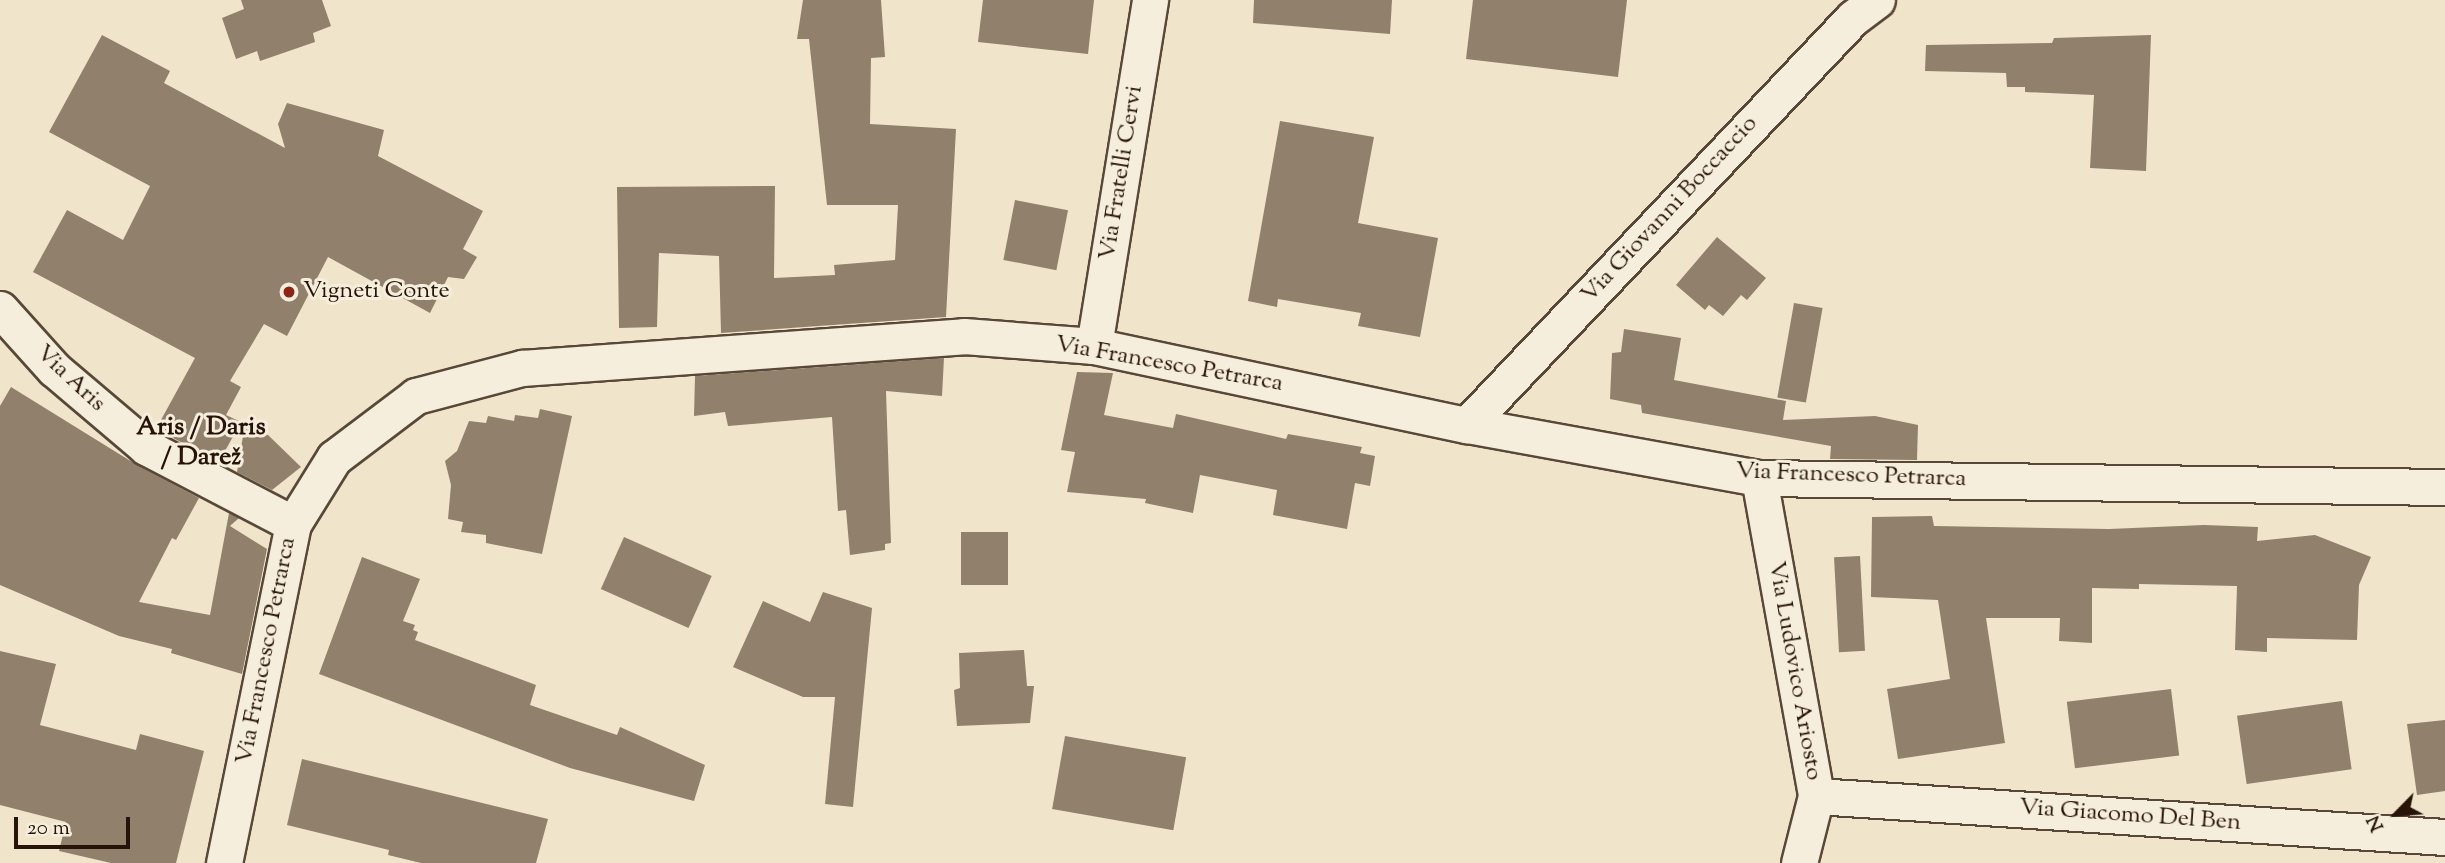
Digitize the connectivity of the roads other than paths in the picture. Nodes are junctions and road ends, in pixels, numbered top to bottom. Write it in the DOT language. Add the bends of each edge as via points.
graph roads {
  1 [pos="1150,0"];
  2 [pos="1877,0"];
  3 [pos="0,309"];
  4 [pos="1094,346"];
  5 [pos="1467,425"];
  6 [pos="1759,478"];
  7 [pos="2445,487"];
  8 [pos="293,524"];
  9 [pos="1816,796"];
  10 [pos="2445,837"];
  11 [pos="224,863"];
  12 [pos="1800,863"];
  1 -- 4 [label="street, Via Fratelli Cervi"];
  2 -- 5 [label="street, Via Giovanni Boccaccio" via="1853,18"];
  3 -- 8 [label="street, Via Aris" via="54,369 146,447"];
  4 -- 5 [label="street, Via Francesco Petrarca"];
  4 -- 8 [label="street, Via Francesco Petrarca" via="964,335 522,368 416,396 334,458"];
  5 -- 6 [label="street, Via Francesco Petrarca"];
  6 -- 7 [label="street, Via Francesco Petrarca"];
  6 -- 9 [label="street, Via Ludovico Ariosto"];
  8 -- 11 [label="street, Via Francesco Petrarca"];
  9 -- 10 [label="street, Via Giacomo Del Ben"];
  9 -- 12 [label="street, Via Ludovico Ariosto"];
}
